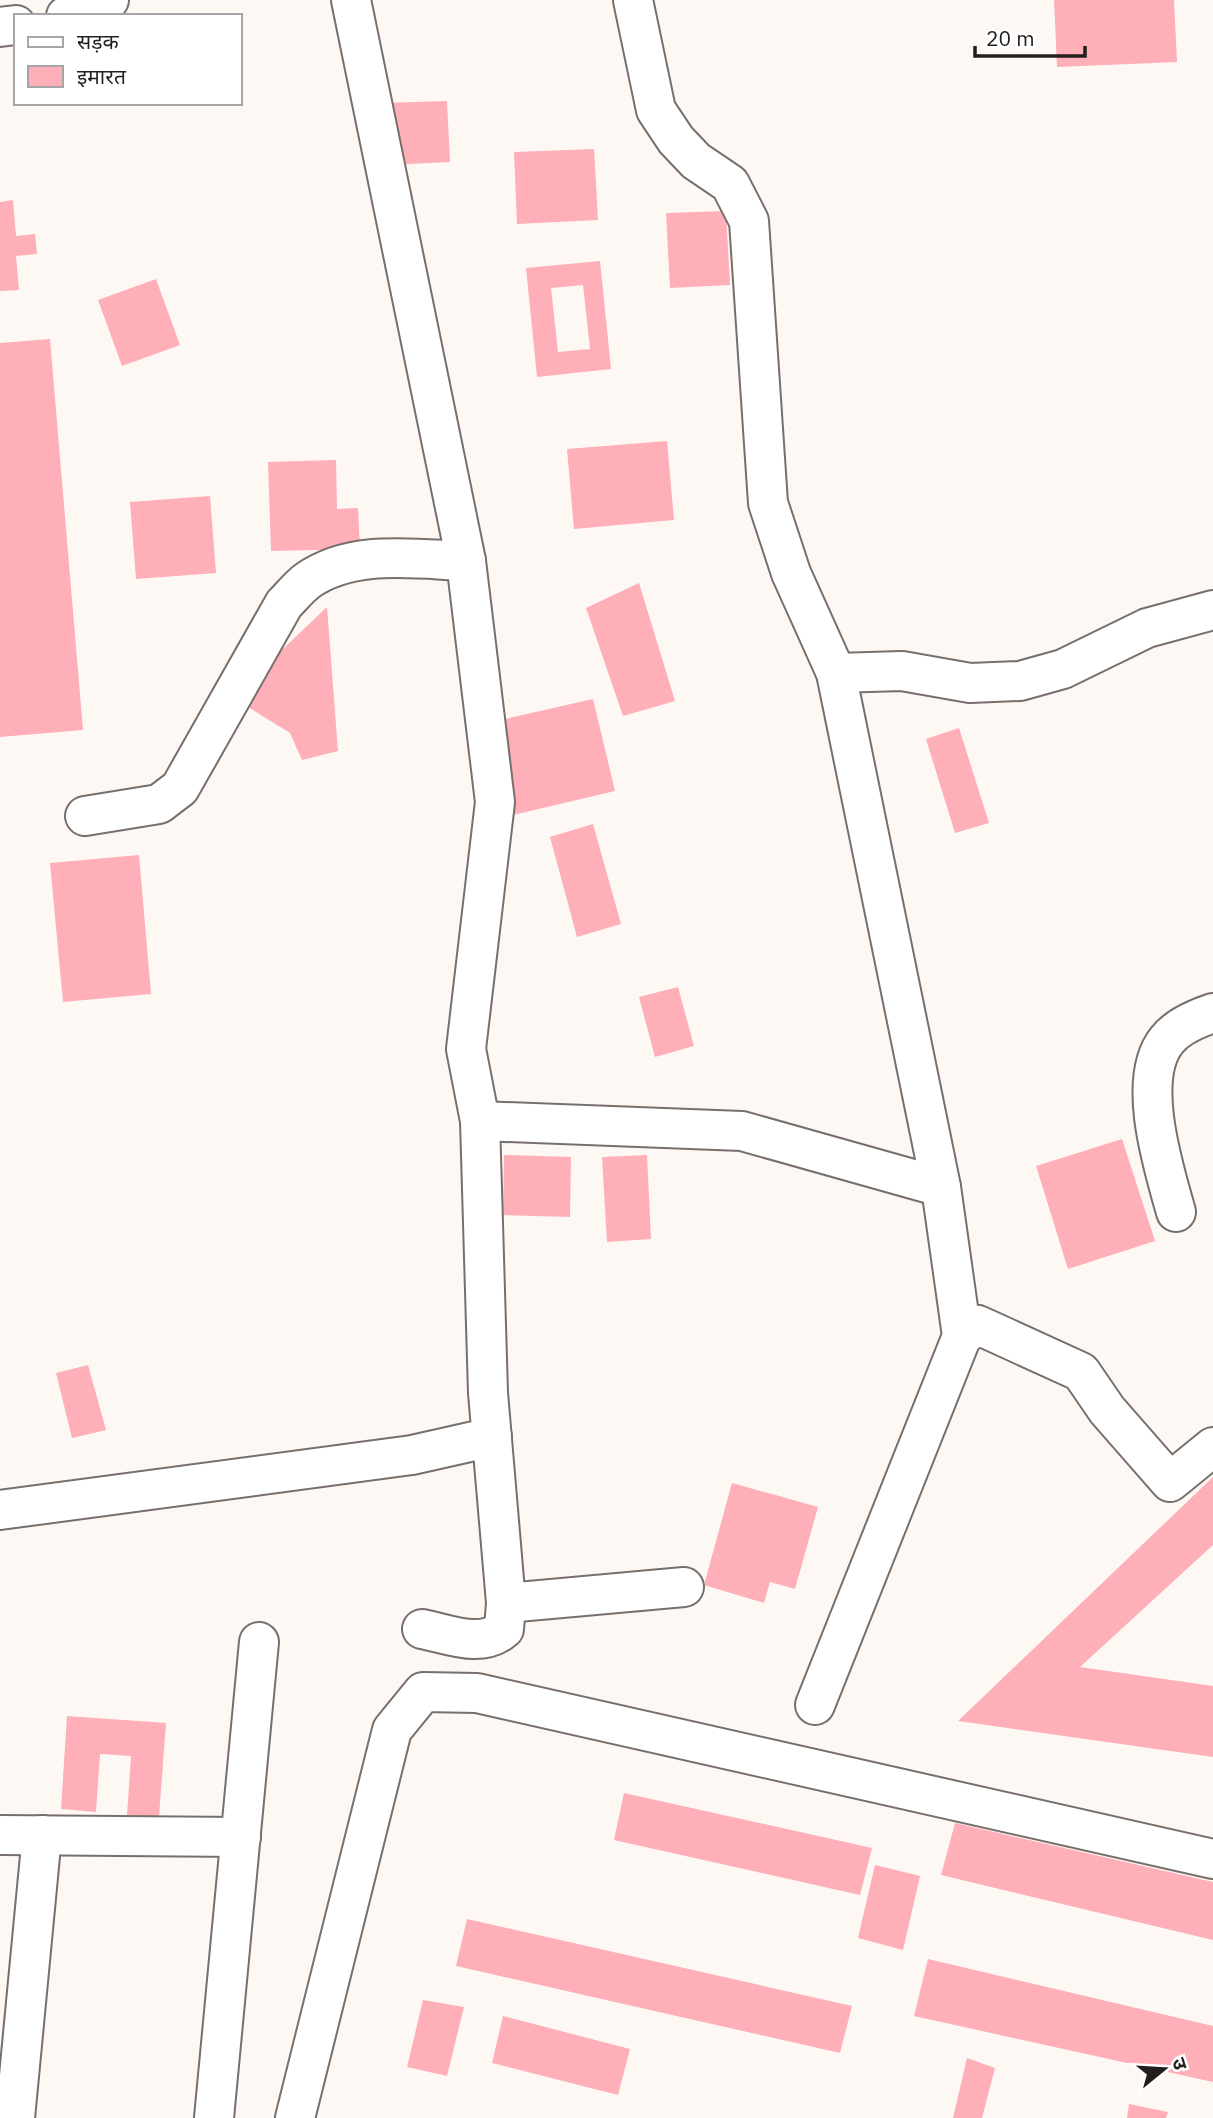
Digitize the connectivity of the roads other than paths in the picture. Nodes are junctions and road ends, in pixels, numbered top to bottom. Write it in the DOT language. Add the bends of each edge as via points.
graph roads {
  1 [pos="109,0"];
  2 [pos="351,0"];
  3 [pos="633,0"];
  4 [pos="71,14"];
  5 [pos="466,561"];
  6 [pos="1213,610"];
  7 [pos="836,673"];
  8 [pos="85,816"];
  9 [pos="1213,1013"];
  10 [pos="480,1121"];
  11 [pos="942,1187"];
  12 [pos="1176,1212"];
  13 [pos="962,1336"];
  14 [pos="492,1437"];
  15 [pos="1213,1447"];
  16 [pos="0,1510"];
  17 [pos="684,1587"];
  18 [pos="506,1603"];
  19 [pos="422,1629"];
  20 [pos="260,1642"];
  21 [pos="815,1705"];
  22 [pos="0,1835"];
  23 [pos="41,1835"];
  24 [pos="241,1837"];
  25 [pos="1213,1859"];
  26 [pos="15,2118"];
  27 [pos="214,2118"];
  28 [pos="295,2118"];
  1 -- 4 [label="street"];
  2 -- 5 [label="street"];
  3 -- 7 [label="street" via="656,110 696,161 730,184 749,221 768,503 791,573"];
  5 -- 8 [label="street" via="378,558 342,564 307,581 284,604 180,788 159,804"];
  5 -- 10 [label="street" via="495,802 466,1049"];
  6 -- 7 [label="street" via="1147,628 1063,669 1020,681 970,683 902,671"];
  7 -- 11 [label="street"];
  9 -- 12 [label="street" via="1197,1018 1167,1040 1156,1068 1152,1109"];
  10 -- 11 [label="street" via="742,1130"];
  10 -- 14 [label="street"];
  11 -- 13 [label="street"];
  13 -- 15 [label="street" via="978,1325 1081,1372 1107,1410 1170,1482"];
  13 -- 21 [label="street"];
  14 -- 16 [label="street" via="412,1455"];
  14 -- 18 [label="street"];
  17 -- 18 [label="street"];
  18 -- 19 [label="street" via="504,1629 495,1637 480,1641"];
  20 -- 24 [label="street"];
  22 -- 23 [label="street"];
  23 -- 24 [label="street"];
  23 -- 26 [label="street"];
  24 -- 27 [label="street"];
  25 -- 28 [label="street" via="477,1693 424,1692 392,1730"];
}
